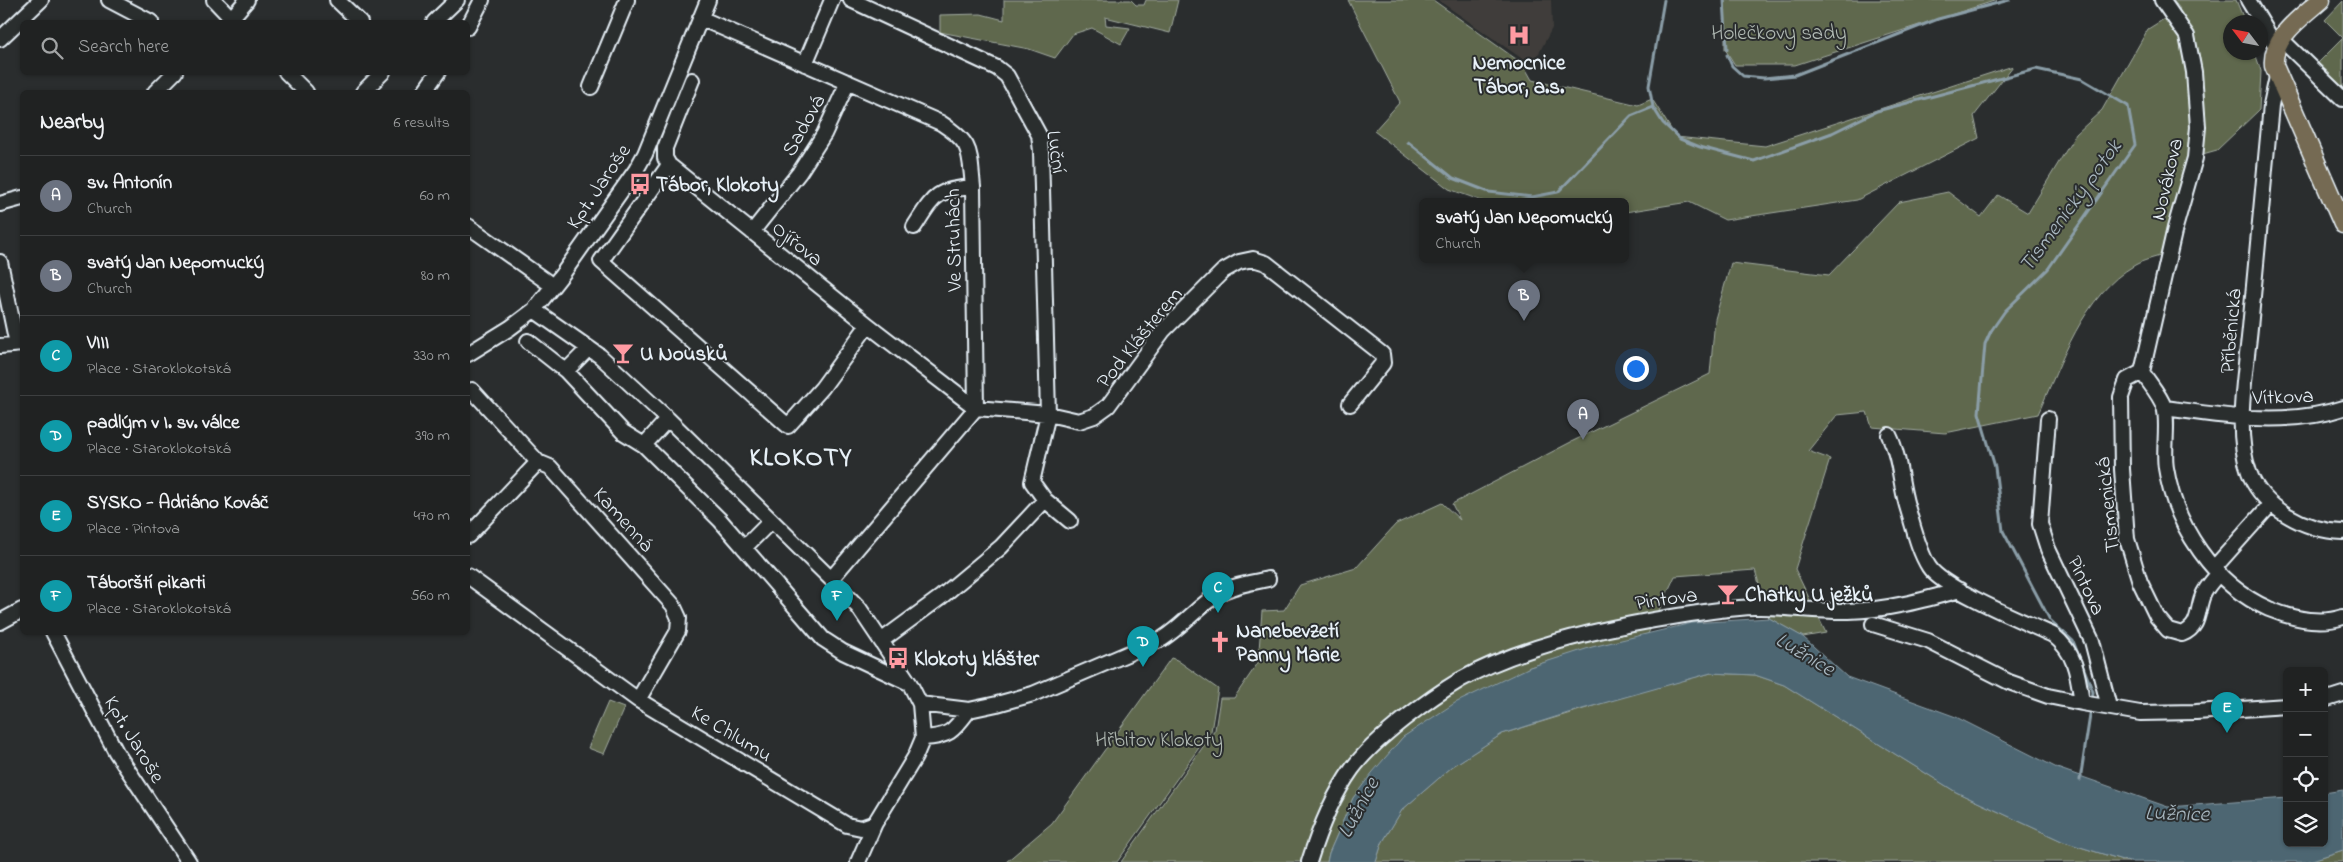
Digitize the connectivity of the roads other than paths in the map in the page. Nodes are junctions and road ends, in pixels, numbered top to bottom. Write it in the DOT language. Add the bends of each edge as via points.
graph roads {
  1 [pos="41,0"];
  2 [pos="109,0"];
  3 [pos="214,0"];
  4 [pos="247,0"];
  5 [pos="337,0"];
  6 [pos="457,0"];
  7 [pos="482,0"];
  8 [pos="627,0"];
  9 [pos="708,0"];
  10 [pos="832,0"];
  11 [pos="851,0"];
  12 [pos="2162,0"];
  13 [pos="2248,0"];
  14 [pos="2322,0"];
  15 [pos="700,18"];
  16 [pos="147,20"];
  17 [pos="230,20"];
  18 [pos="232,20"];
  19 [pos="358,20"];
  20 [pos="436,20"];
  21 [pos="470,24"];
  22 [pos="0,39"];
  23 [pos="2279,43"];
  24 [pos="805,64"];
  25 [pos="172,75"];
  26 [pos="289,75"];
  27 [pos="381,75"];
  28 [pos="436,75"];
  29 [pos="2277,77"];
  30 [pos="692,80"];
  31 [pos="848,82"];
  32 [pos="591,87"];
  33 [pos="157,90"];
  34 [pos="304,90"];
  35 [pos="365,90"];
  36 [pos="425,90"];
  37 [pos="2343,99"];
  38 [pos="669,165"];
  39 [pos="973,187"];
  40 [pos="20,199"];
  41 [pos="0,204"];
  42 [pos="2341,216"];
  43 [pos="914,226"];
  44 [pos="470,227"];
  45 [pos="752,232"];
  46 [pos="0,262"];
  47 [pos="553,286"];
  48 [pos="534,310"];
  49 [pos="868,325"];
  50 [pos="528,341"];
  51 [pos="20,344"];
  52 [pos="0,346"];
  53 [pos="589,348"];
  54 [pos="470,353"];
  55 [pos="566,371"];
  56 [pos="2142,372"];
  57 [pos="472,390"];
  58 [pos="1350,404"];
  59 [pos="976,408"];
  60 [pos="2164,408"];
  61 [pos="2343,408"];
  62 [pos="1048,414"];
  63 [pos="2242,417"];
  64 [pos="2048,419"];
  65 [pos="668,420"];
  66 [pos="1889,435"];
  67 [pos="644,445"];
  68 [pos="538,462"];
  69 [pos="1045,500"];
  70 [pos="2271,504"];
  71 [pos="771,521"];
  72 [pos="1070,521"];
  73 [pos="2343,532"];
  74 [pos="470,534"];
  75 [pos="744,548"];
  76 [pos="2216,570"];
  77 [pos="470,577"];
  78 [pos="831,579"];
  79 [pos="1268,579"];
  80 [pos="1960,590"];
  81 [pos="20,611"];
  82 [pos="2343,617"];
  83 [pos="0,622"];
  84 [pos="1873,624"];
  85 [pos="56,635"];
  86 [pos="881,641"];
  87 [pos="910,684"];
  88 [pos="2343,694"];
  89 [pos="2328,699"];
  90 [pos="638,700"];
  91 [pos="2082,703"];
  92 [pos="920,704"];
  93 [pos="2283,706"];
  94 [pos="2109,707"];
  95 [pos="969,710"];
  96 [pos="923,738"];
  97 [pos="876,823"];
  98 [pos="190,862"];
  99 [pos="858,862"];
  100 [pos="1309,862"];
  1 -- 22 [label="street"];
  2 -- 16 [label="street"];
  3 -- 17 [label="street"];
  4 -- 18 [label="street"];
  5 -- 19 [label="street"];
  6 -- 20 [label="street"];
  7 -- 21 [label="street"];
  8 -- 32 [label="street"];
  9 -- 15 [label="street, Kpt. Jaroše"];
  10 -- 24 [label="street"];
  11 -- 62 [label="street, Luční" via="997,68 1007,76 1039,135"];
  12 -- 56 [label="street, Novákova" via="2187,36 2194,72 2198,128 2195,158 2175,228"];
  13 -- 23 [label="street"];
  14 -- 23 [label="main road" via="2294,24"];
  15 -- 24 [label="street, Ve Struhách"];
  15 -- 47 [label="street, Kpt. Jaroše" via="645,154"];
  23 -- 29 [label="main road" via="2273,62"];
  23 -- 37 [label="street"];
  24 -- 31 [label="street, Ve Struhách"];
  25 -- 33 [label="street"];
  26 -- 34 [label="street"];
  27 -- 35 [label="street"];
  28 -- 36 [label="street"];
  29 -- 42 [label="main road"];
  29 -- 63 [label="street, Příběnická" via="2271,102"];
  30 -- 38 [label="street" via="665,148"];
  31 -- 39 [label="street, Ve Struhách" via="940,123 960,136 970,151"];
  31 -- 45 [label="street, Sadová" via="824,134 799,173"];
  38 -- 45 [label="street, Ojířova"];
  38 -- 49 [label="street" via="600,261 788,426 822,388"];
  39 -- 43 [label="street" via="942,191"];
  39 -- 59 [label="street, Ve Struhách"];
  40 -- 41 [label="street"];
  44 -- 47 [label="street"];
  45 -- 49 [label="street, Ojířova"];
  46 -- 51 [label="street"];
  47 -- 48 [label="street, Kpt. Jaroše"];
  48 -- 53 [label="street"];
  48 -- 54 [label="street, Kpt. Jaroše"];
  49 -- 59 [label="street, Ojířova"];
  50 -- 55 [label="street"];
  51 -- 52 [label="street"];
  53 -- 55 [label="street"];
  53 -- 65 [label="street"];
  55 -- 67 [label="street" via="623,432"];
  56 -- 60 [label="street"];
  56 -- 76 [label="street, Tismenická" via="2128,378 2121,397 2127,539 2140,582 2163,625 2182,634 2198,621 2204,594"];
  57 -- 68 [label="street, Kamenná"];
  58 -- 62 [label="street, Pod Klášterem" via="1383,363 1382,354 1266,263 1253,259 1223,271 1196,297 1163,331 1108,406 1079,421"];
  59 -- 62 [label="street, Pod Klášterem"];
  59 -- 78 [label="street"];
  60 -- 63 [label="street, Vítkova"];
  60 -- 76 [label="street" via="2166,466 2178,515"];
  61 -- 63 [label="street, Vítkova" via="2305,417"];
  62 -- 69 [label="street, Luční" via="1032,482"];
  63 -- 70 [label="street, Příběnická" via="2248,471"];
  64 -- 94 [label="street, Pintova" via="2040,524 2048,549 2092,641"];
  65 -- 67 [label="street"];
  65 -- 71 [label="street"];
  66 -- 80 [label="street" via="1924,556 1930,569"];
  67 -- 75 [label="street"];
  68 -- 74 [label="street"];
  68 -- 90 [label="street, Kamenná" via="550,466 674,605 679,618 678,631"];
  69 -- 72 [label="street, Luční"];
  69 -- 86 [label="street" via="1001,547"];
  70 -- 73 [label="street, Příběnická" via="2310,527"];
  70 -- 76 [label="street"];
  71 -- 75 [label="street"];
  71 -- 78 [label="street"];
  75 -- 87 [label="street" via="823,639"];
  76 -- 82 [label="street" via="2264,607 2319,621"];
  77 -- 90 [label="street, Ke Chlumu"];
  78 -- 86 [label="street" via="858,608"];
  79 -- 95 [label="street" via="1218,594 1174,631 1154,642 1033,694"];
  80 -- 91 [label="street" via="2053,635 2063,643 2076,667"];
  80 -- 100 [label="street, Pintova" via="1901,606 1857,610 1754,607 1619,625 1543,646 1461,680 1431,698 1379,739 1352,769 1318,834"];
  81 -- 83 [label="street"];
  84 -- 91 [label="street" via="1928,642 2009,682 2048,696"];
  85 -- 98 [label="street, Kpt. Jaroše" via="116,752"];
  86 -- 87 [label="street"];
  87 -- 92 [label="street"];
  88 -- 89 [label="street"];
  90 -- 97 [label="street, Ke Chlumu" via="847,826 861,828"];
  91 -- 94 [label="street"];
  92 -- 95 [label="street"];
  92 -- 96 [label="street"];
  93 -- 94 [label="street" via="2140,713"];
  95 -- 96 [label="street" via="955,728 940,738"];
  96 -- 97 [label="street"];
  97 -- 99 [label="street"];
}
